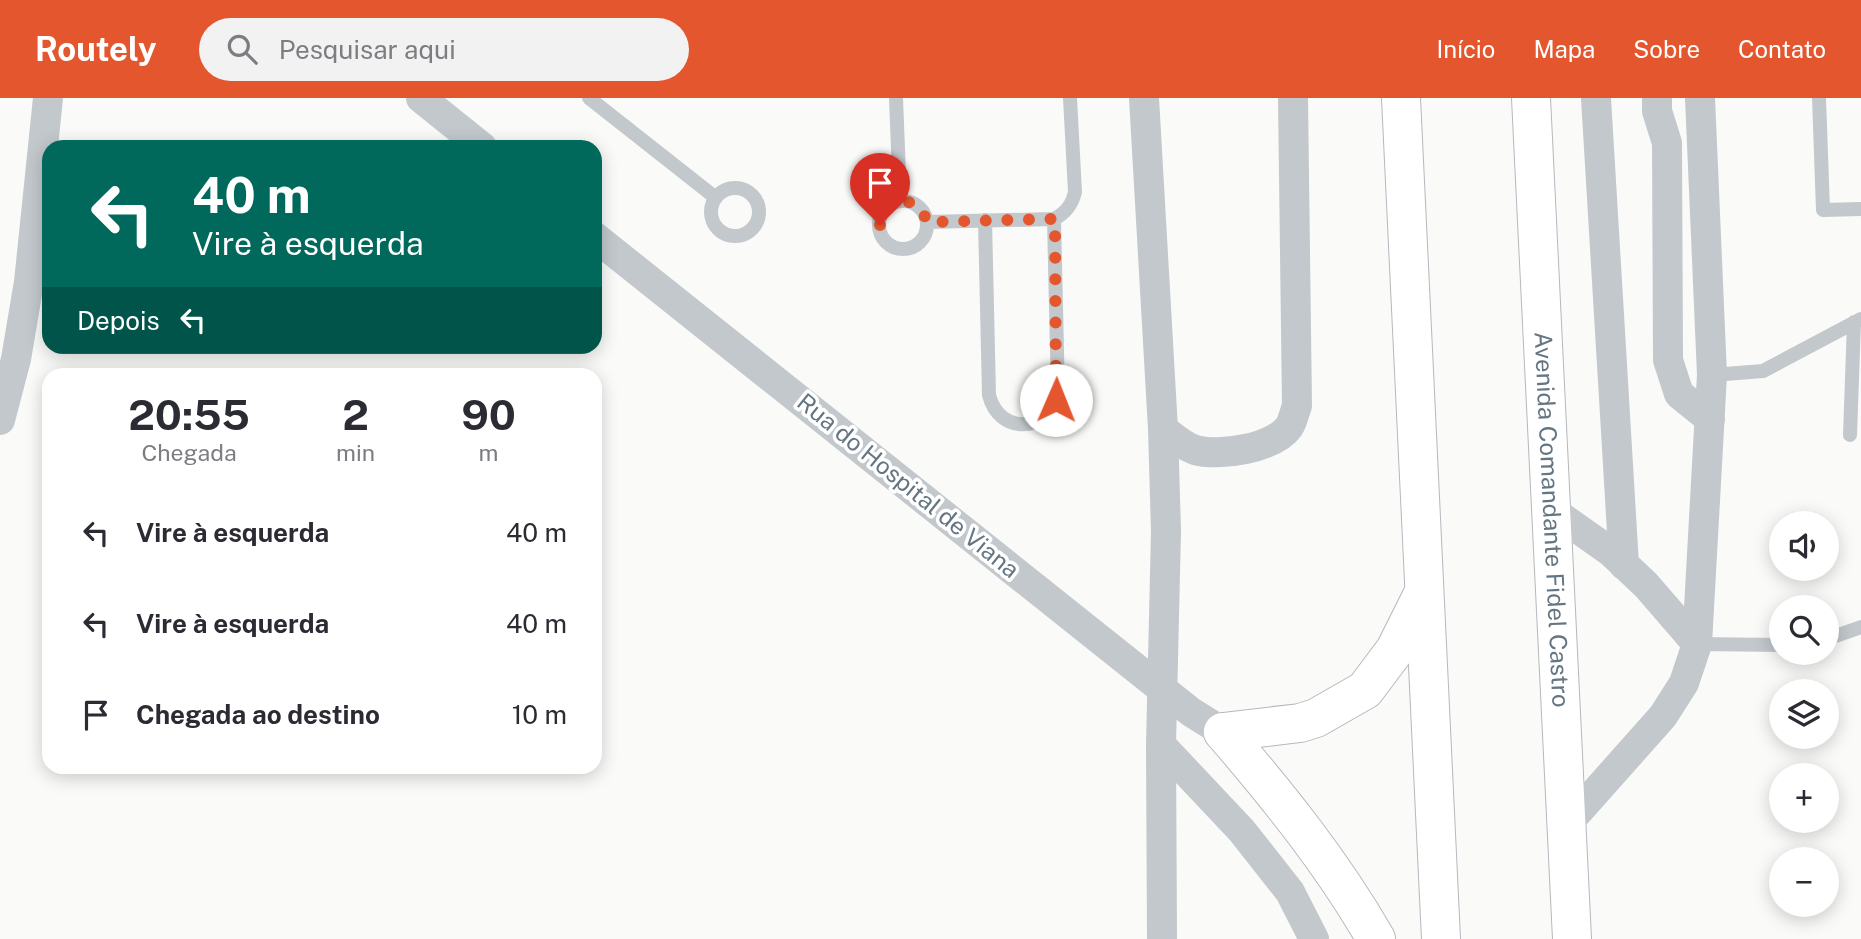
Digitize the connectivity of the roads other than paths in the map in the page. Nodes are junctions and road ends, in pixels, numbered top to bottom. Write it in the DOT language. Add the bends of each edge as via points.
graph roads {
  1 [pos="48,98"];
  2 [pos="421,98"];
  3 [pos="589,98"];
  4 [pos="896,98"];
  5 [pos="1070,98"];
  6 [pos="1144,98"];
  7 [pos="1293,98"];
  8 [pos="1401,98"];
  9 [pos="1531,98"];
  10 [pos="1596,98"];
  11 [pos="1657,98"];
  12 [pos="1700,98"];
  13 [pos="1819,98"];
  14 [pos="44,140"];
  15 [pos="473,140"];
  16 [pos="42,159"];
  17 [pos="716,198"];
  18 [pos="901,201"];
  19 [pos="1861,209"];
  20 [pos="1055,219"];
  21 [pos="985,220"];
  22 [pos="927,222"];
  23 [pos="602,243"];
  24 [pos="1858,321"];
  25 [pos="1712,375"];
  26 [pos="1857,381"];
  27 [pos="1710,419"];
  28 [pos="0,420"];
  29 [pos="1163,429"];
  30 [pos="1850,435"];
  31 [pos="1550,509"];
  32 [pos="1624,565"];
  33 [pos="1425,589"];
  34 [pos="1861,627"];
  35 [pos="1839,635"];
  36 [pos="1697,644"];
  37 [pos="1769,645"];
  38 [pos="1162,689"];
  39 [pos="1223,732"];
  40 [pos="1161,745"];
  41 [pos="1567,824"];
  42 [pos="1161,939"];
  43 [pos="1314,939"];
  44 [pos="1376,939"];
  45 [pos="1441,939"];
  46 [pos="1572,939"];
  1 -- 14 [label="street"];
  2 -- 15 [label="street"];
  3 -- 17 [label="lane"];
  4 -- 18 [label="lane"];
  5 -- 20 [label="lane" via="1075,192 1067,210"];
  6 -- 29 [label="street"];
  7 -- 29 [label="street" via="1297,406 1290,426 1256,447 1204,452"];
  8 -- 33 [label="highway"];
  9 -- 31 [label="highway, Avenida Comandante Fidel Castro"];
  10 -- 32 [label="street"];
  11 -- 27 [label="street" via="1667,142 1668,360 1679,394"];
  12 -- 25 [label="street"];
  13 -- 19 [label="lane" via="1823,210"];
  16 -- 28 [label="street" via="30,282"];
  18 -- 22 [label="lane" via="918,206"];
  18 -- 22 [label="lane" via="890,205 880,221 881,233 892,246 915,245 924,236"];
  20 -- 21 [label="lane"];
  20 -- 21 [label="lane" via="1058,395 1047,415 1026,424 1004,418 989,395"];
  21 -- 22 [label="lane"];
  23 -- 38 [label="street, Rua do Hospital de Viana"];
  24 -- 25 [label="lane" via="1763,371"];
  24 -- 26 [label="lane"];
  25 -- 27 [label="street"];
  26 -- 30 [label="lane"];
  27 -- 36 [label="street"];
  29 -- 38 [label="street"];
  31 -- 32 [label="street"];
  31 -- 41 [label="highway, Avenida Comandante Fidel Castro"];
  32 -- 36 [label="street"];
  33 -- 39 [label="highway" via="1395,650 1365,691 1300,723"];
  33 -- 45 [label="highway"];
  34 -- 35 [label="lane"];
  36 -- 37 [label="lane"];
  36 -- 41 [label="street" via="1684,683 1663,716"];
  38 -- 39 [label="street, Rua do Hospital de Viana"];
  38 -- 40 [label="street"];
  39 -- 44 [label="highway" via="1293,815 1343,883"];
  40 -- 42 [label="street"];
  40 -- 43 [label="street" via="1242,831 1290,892"];
  41 -- 46 [label="highway, Avenida Comandante Fidel Castro"];
}
